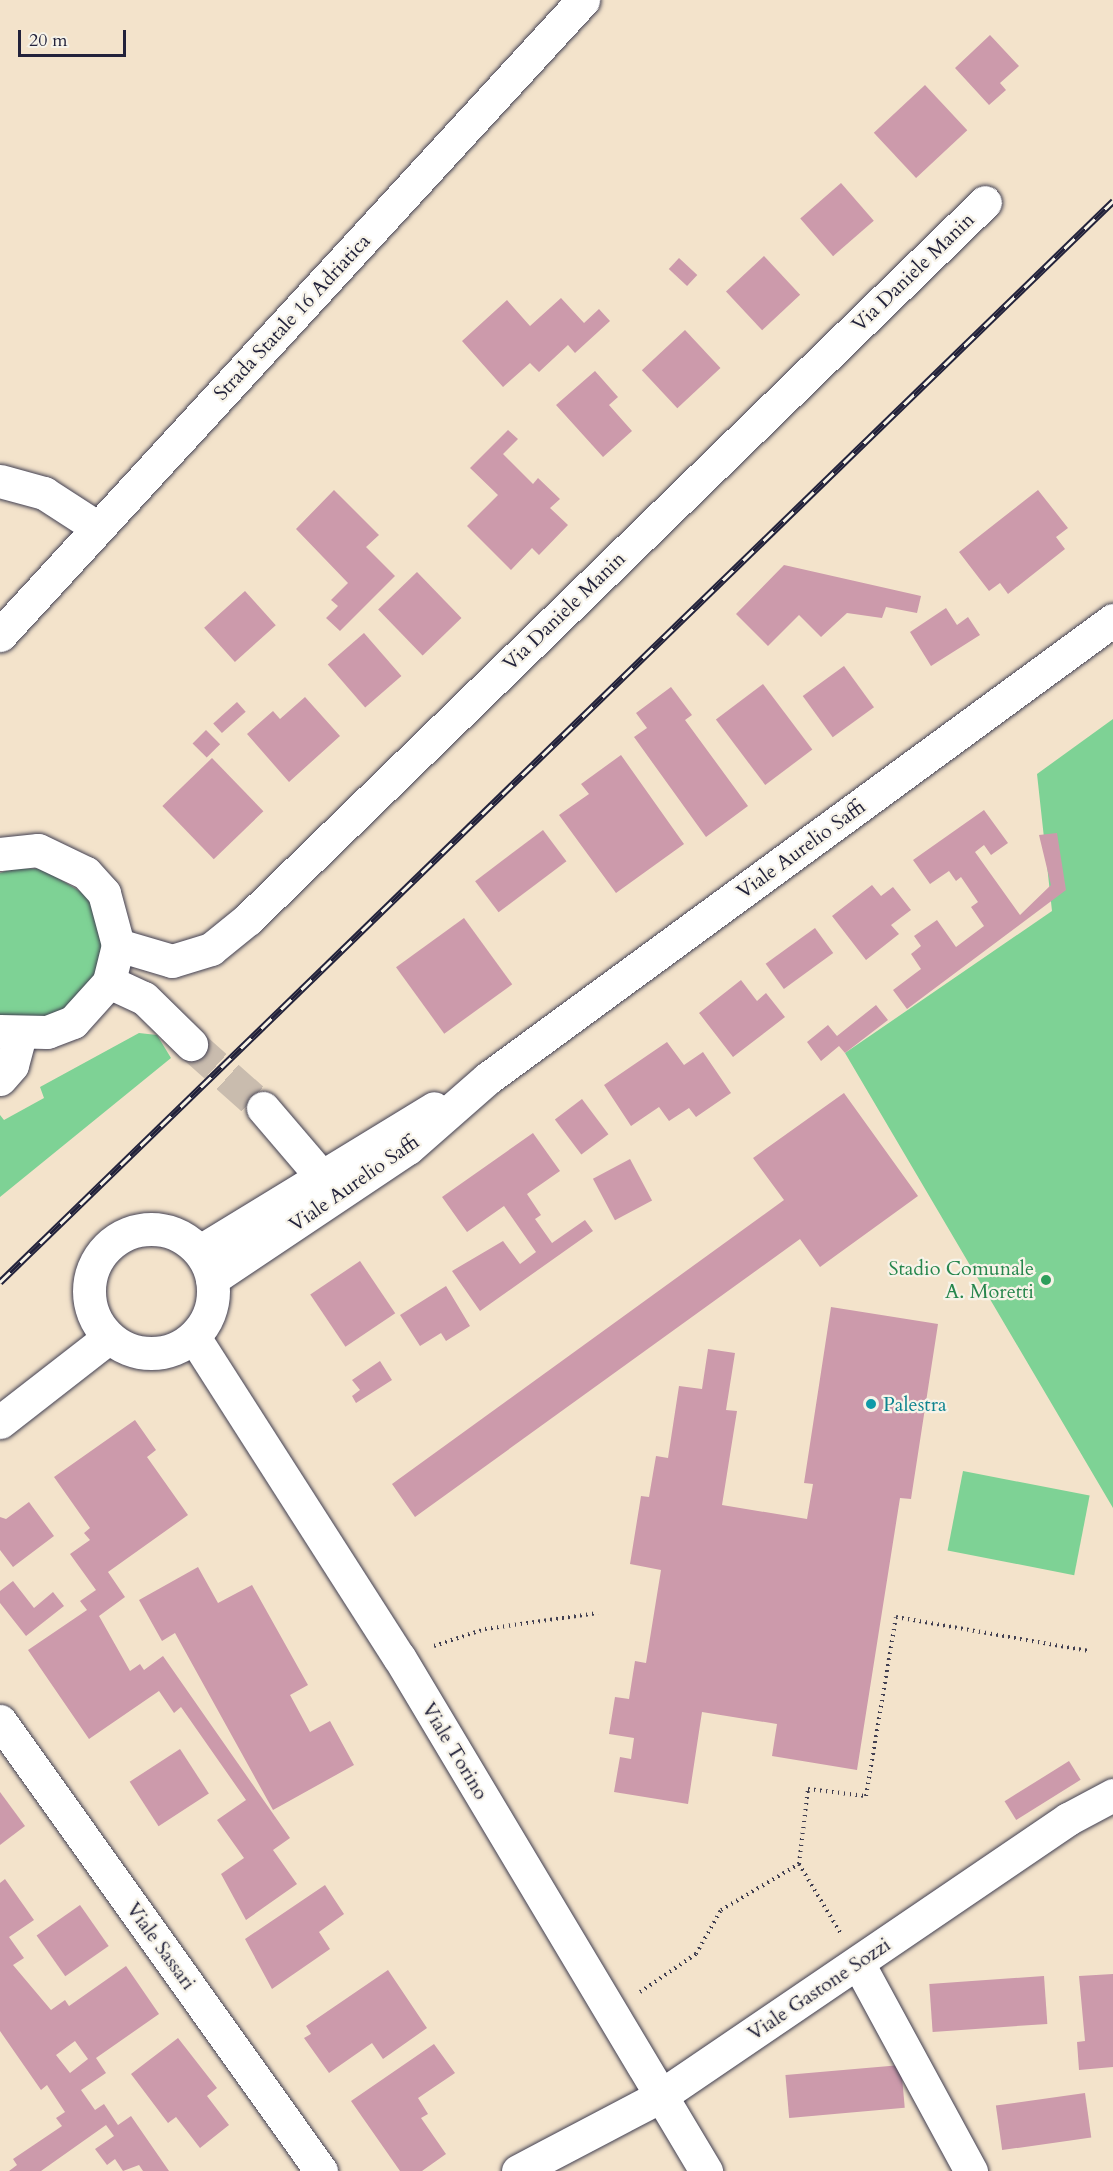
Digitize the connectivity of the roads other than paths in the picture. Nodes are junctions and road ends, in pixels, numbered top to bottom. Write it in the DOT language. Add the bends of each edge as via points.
graph roads {
  1 [pos="583,0"];
  2 [pos="985,202"];
  3 [pos="0,482"];
  4 [pos="98,528"];
  5 [pos="1113,620"];
  6 [pos="0,635"];
  7 [pos="0,854"];
  8 [pos="118,945"];
  9 [pos="109,982"];
  10 [pos="10,1033"];
  11 [pos="191,1044"];
  12 [pos="488,1078"];
  13 [pos="0,1079"];
  14 [pos="262,1108"];
  15 [pos="321,1176"];
  16 [pos="206,1265"];
  17 [pos="194,1337"];
  18 [pos="108,1338"];
  19 [pos="0,1422"];
  20 [pos="0,1721"];
  21 [pos="1113,1795"];
  22 [pos="858,1963"];
  23 [pos="659,2097"];
  24 [pos="321,2171"];
  25 [pos="518,2171"];
  26 [pos="706,2171"];
  27 [pos="971,2171"];
  1 -- 4 [label="street, Strada Statale 16 Adriatica"];
  2 -- 8 [label="street, Via Daniele Manin" via="248,919 211,949 172,961"];
  3 -- 4 [label="street" via="44,492"];
  4 -- 6 [label="street, Strada Statale 16 Adriatica"];
  5 -- 12 [label="street, Viale Aurelio Saffi"];
  7 -- 8 [label="street" via="38,850 86,873 104,893"];
  8 -- 9 [label="street"];
  9 -- 10 [label="street" via="73,1022"];
  9 -- 11 [label="street" via="144,998"];
  10 -- 13 [label="street" via="12,1065"];
  12 -- 15 [label="street, Viale Aurelio Saffi"];
  12 -- 16 [label="street, Viale Aurelio Saffi" via="408,1148"];
  14 -- 15 [label="street"];
  15 -- 16 [label="street, Viale Aurelio Saffi"];
  16 -- 17 [label="street" via="207,1321"];
  16 -- 18 [label="street" via="177,1235 150,1228 115,1240 92,1269 90,1306"];
  17 -- 18 [label="street" via="160,1354 124,1348"];
  17 -- 23 [label="street, Viale Torino" via="399,1657"];
  18 -- 19 [label="street"];
  20 -- 24 [label="street, Viale Sassari"];
  21 -- 22 [label="street, Viale Gastone Sozzi" via="1068,1819"];
  22 -- 23 [label="street, Viale Gastone Sozzi"];
  22 -- 27 [label="street"];
  23 -- 25 [label="street, Viale Gastone Sozzi"];
  23 -- 26 [label="street, Viale Torino"];
}
